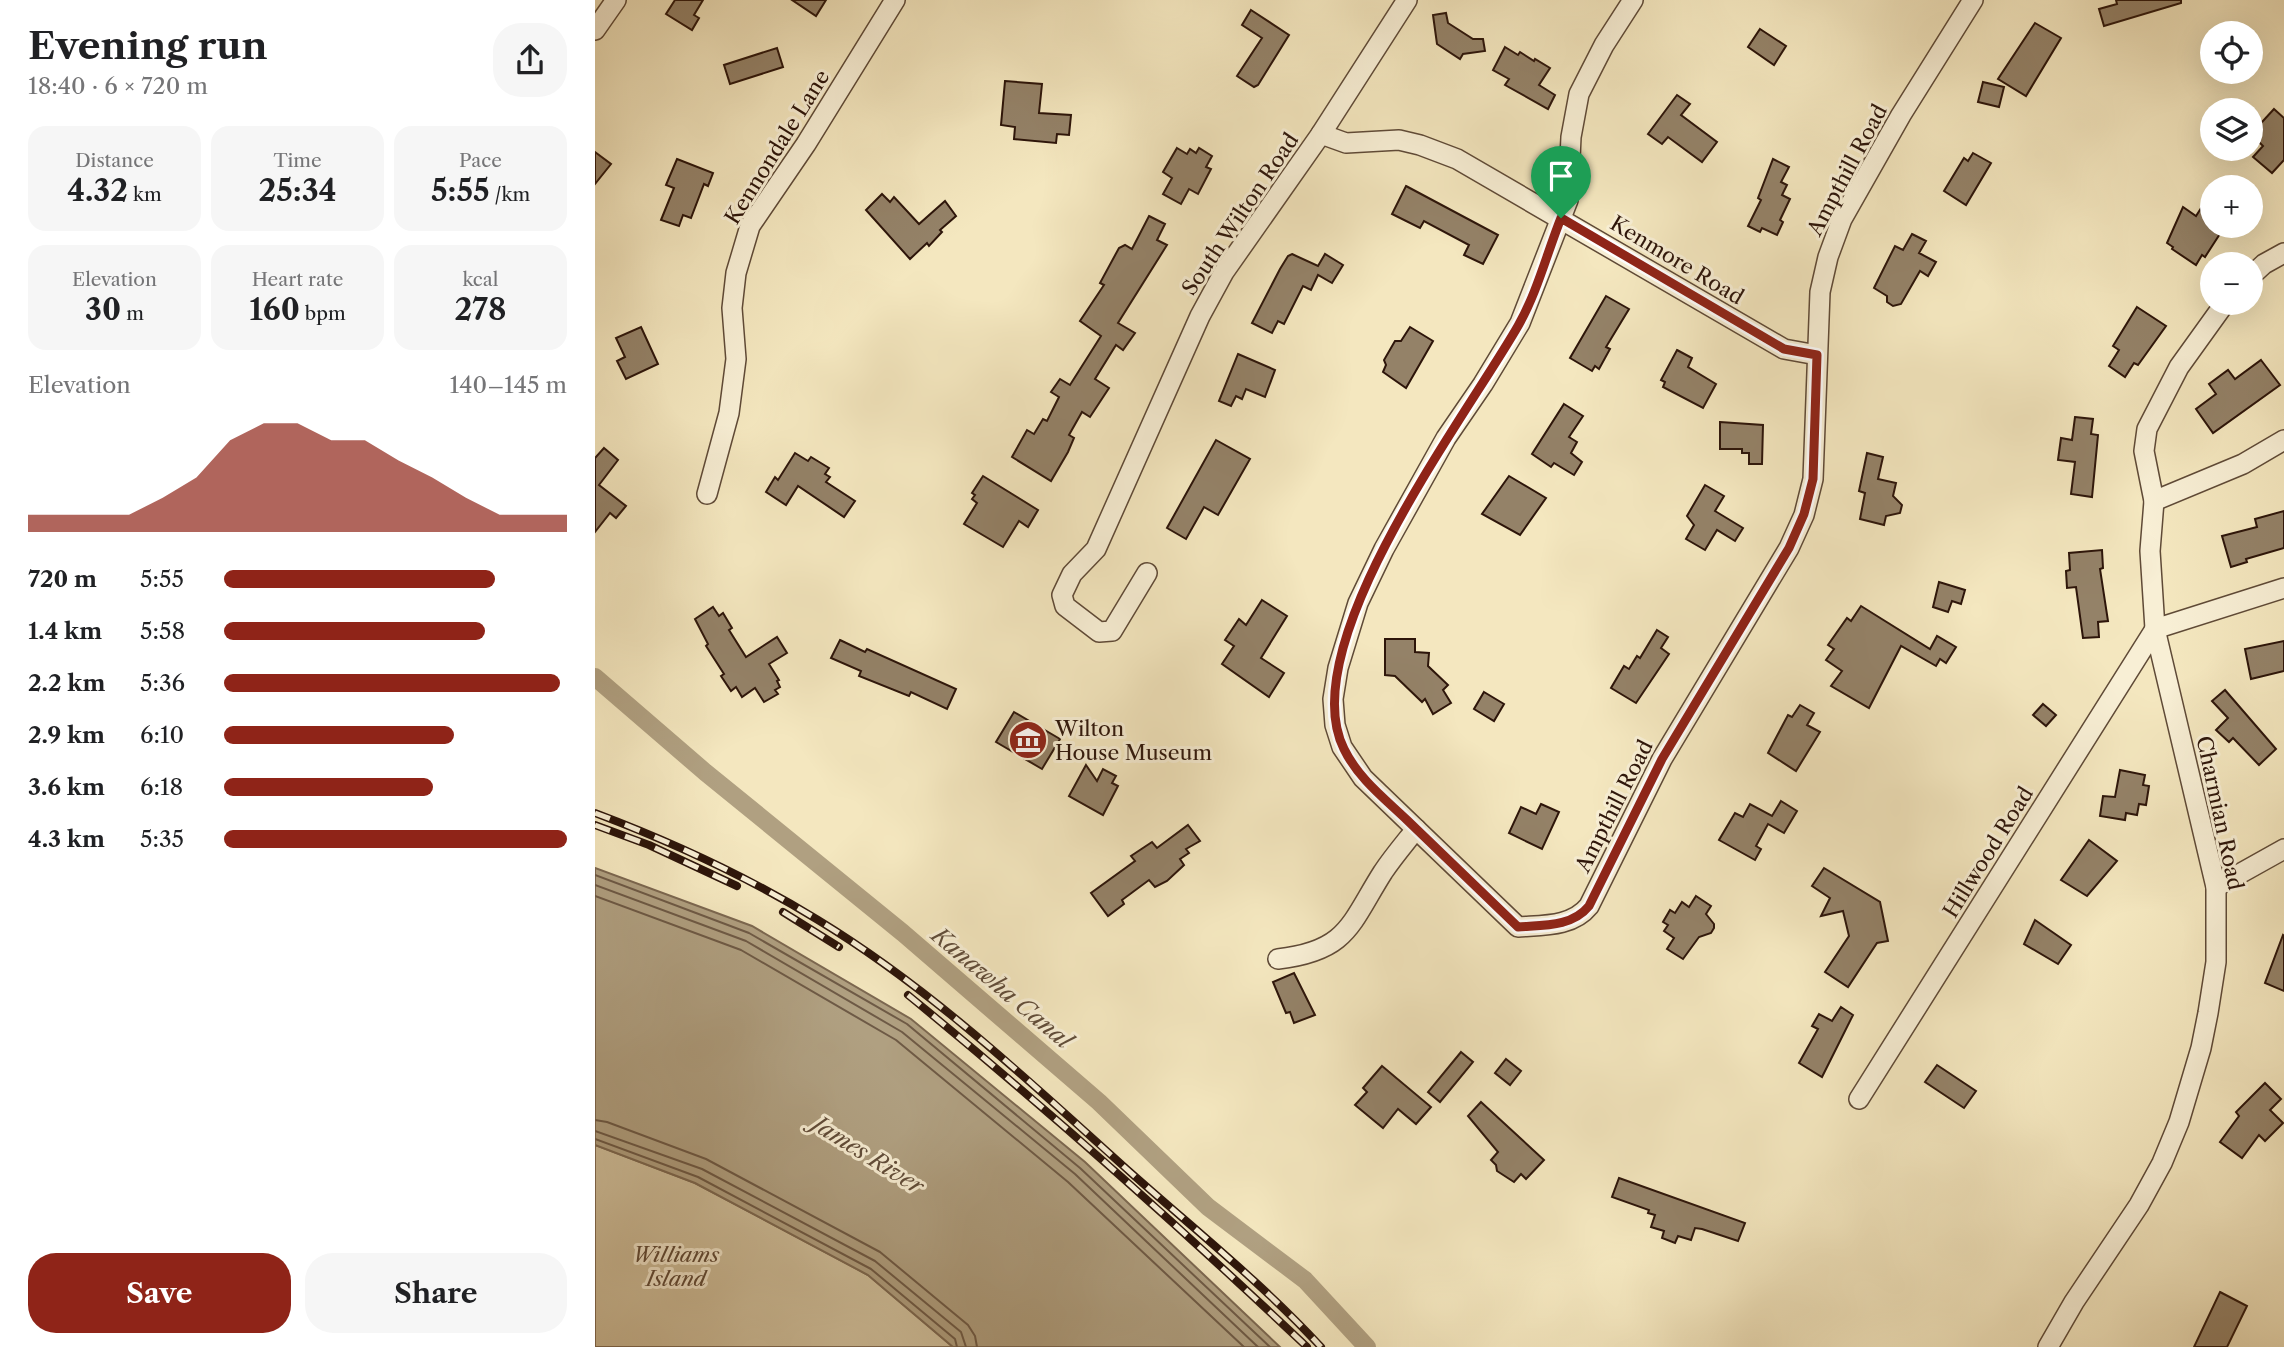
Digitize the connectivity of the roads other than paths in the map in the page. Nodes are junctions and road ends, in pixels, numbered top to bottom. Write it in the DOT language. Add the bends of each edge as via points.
graph roads {
  1 [pos="616,0"];
  2 [pos="895,0"];
  3 [pos="1407,0"];
  4 [pos="1633,0"];
  5 [pos="1973,0"];
  6 [pos="595,30"];
  7 [pos="1321,134"];
  8 [pos="1561,218"];
  9 [pos="2284,253"];
  10 [pos="2263,267"];
  11 [pos="2216,315"];
  12 [pos="1817,355"];
  13 [pos="2284,440"];
  14 [pos="707,494"];
  15 [pos="2154,501"];
  16 [pos="1147,573"];
  17 [pos="2284,588"];
  18 [pos="2155,629"];
  19 [pos="1416,829"];
  20 [pos="2284,849"];
  21 [pos="2216,887"];
  22 [pos="1278,959"];
  23 [pos="1859,1100"];
  24 [pos="2048,1347"];
  1 -- 6 [label="street"];
  2 -- 14 [label="street, Kennondale Lane" via="750,226 736,273 732,308 736,359 729,413"];
  3 -- 7 [label="street, South Wilton Road"];
  4 -- 8 [label="street, Ampthill Road" via="1579,94 1571,137 1568,200"];
  5 -- 12 [label="street, Ampthill Road" via="1842,219 1820,292"];
  7 -- 8 [label="street, Kenmore Road" via="1346,143 1399,140 1420,145 1457,159"];
  7 -- 16 [label="street, South Wilton Road" via="1224,272 1200,316 1096,550 1072,574 1062,595 1065,606 1099,632 1112,631"];
  8 -- 12 [label="street, Kenmore Road" via="1784,349"];
  8 -- 19 [label="street, Ampthill Road" via="1520,323 1446,438 1384,549 1358,603 1338,668 1333,699 1342,747 1363,778"];
  9 -- 10 [label="street"];
  11 -- 15 [label="street, Charmian Road" via="2179,367 2147,429 2144,451"];
  12 -- 19 [label="street, Ampthill Road" via="1813,479 1804,514 1789,548 1662,759 1580,917 1518,927"];
  13 -- 15 [label="street" via="2243,464"];
  15 -- 18 [label="street, Charmian Road" via="2150,551"];
  17 -- 18 [label="street"];
  18 -- 21 [label="street, Charmian Road"];
  18 -- 23 [label="street, Hillwood Road"];
  19 -- 22 [label="street" via="1350,928 1317,952"];
  20 -- 21 [label="street"];
  21 -- 24 [label="street, Charmian Road" via="2216,962 2208,1013 2179,1122 2139,1205"];
}
